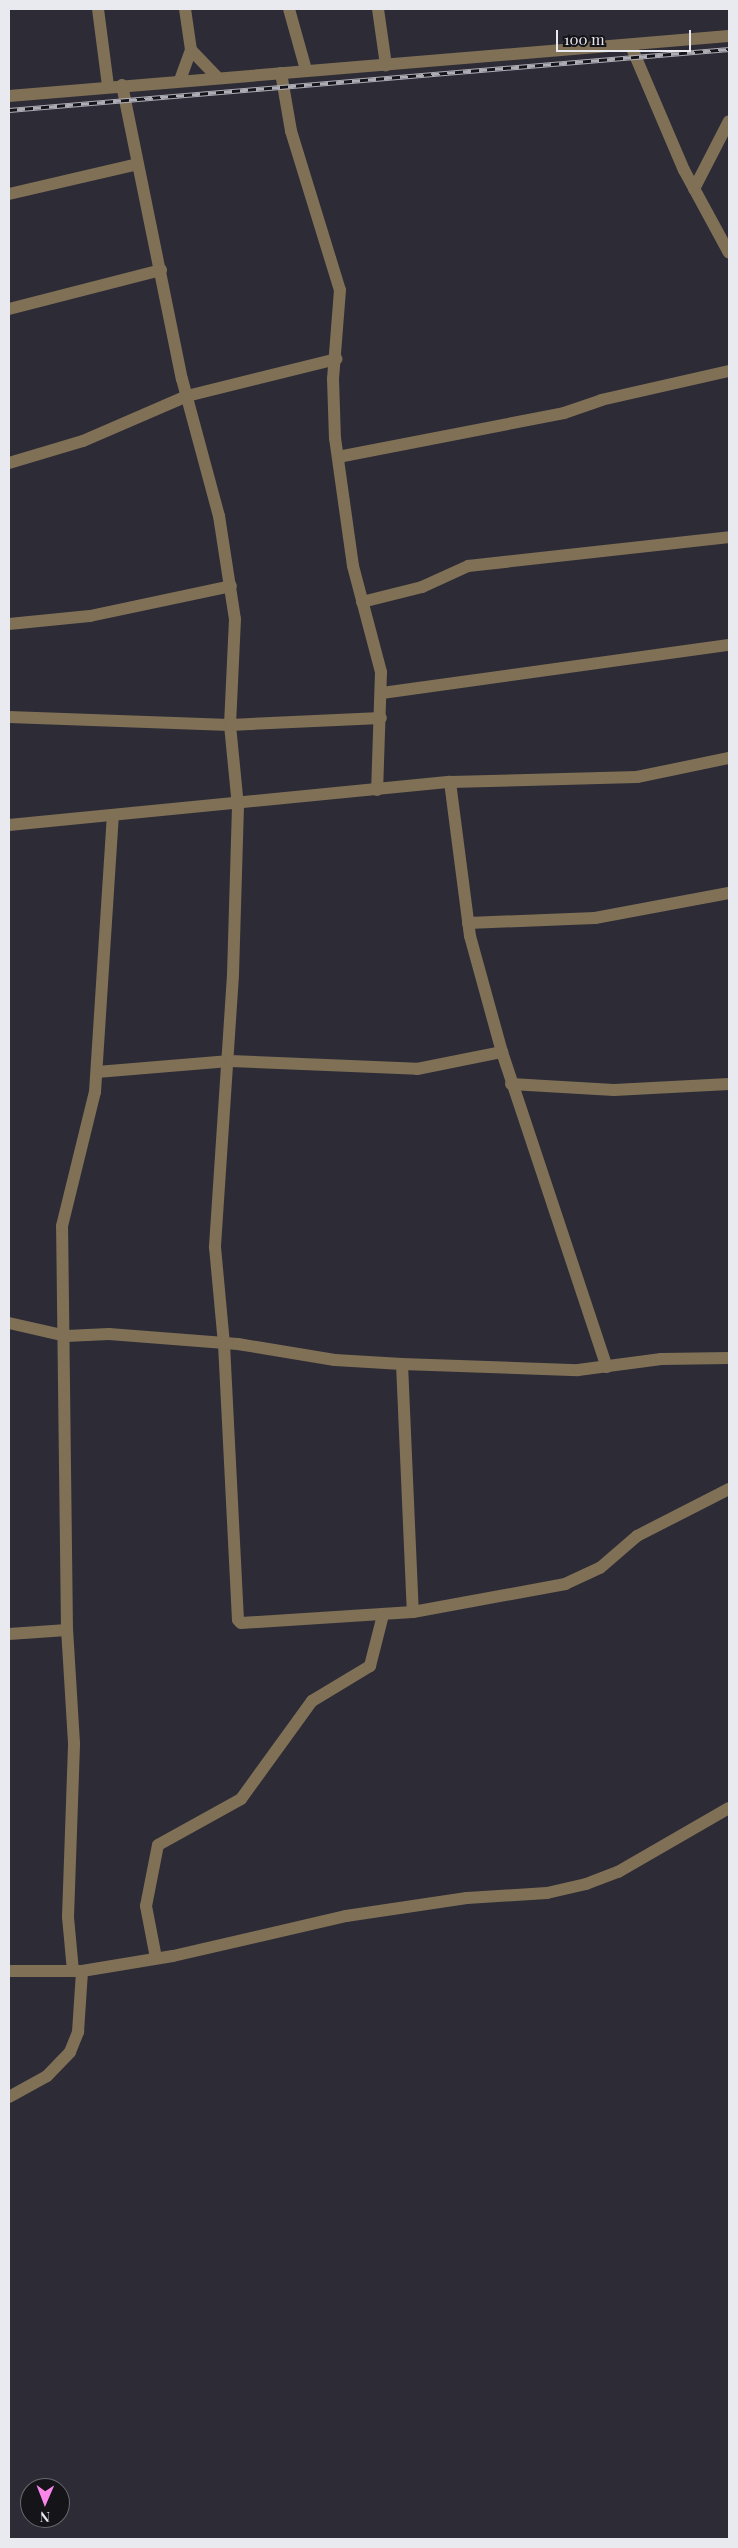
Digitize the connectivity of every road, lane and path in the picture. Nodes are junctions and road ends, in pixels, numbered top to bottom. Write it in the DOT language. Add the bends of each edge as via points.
graph roads {
  1 [pos="98,9"];
  2 [pos="185,9"];
  3 [pos="290,9"];
  4 [pos="378,9"];
  5 [pos="729,36"];
  6 [pos="631,46"];
  7 [pos="191,50"];
  8 [pos="386,65"];
  9 [pos="306,70"];
  10 [pos="281,72"];
  11 [pos="217,77"];
  12 [pos="180,80"];
  13 [pos="122,85"];
  14 [pos="108,86"];
  15 [pos="9,96"];
  16 [pos="729,122"];
  17 [pos="138,164"];
  18 [pos="694,189"];
  19 [pos="9,194"];
  20 [pos="729,253"];
  21 [pos="161,270"];
  22 [pos="9,309"];
  23 [pos="336,359"];
  24 [pos="729,371"];
  25 [pos="187,396"];
  26 [pos="338,456"];
  27 [pos="9,464"];
  28 [pos="729,537"];
  29 [pos="231,586"];
  30 [pos="362,602"];
  31 [pos="9,623"];
  32 [pos="729,645"];
  33 [pos="382,693"];
  34 [pos="9,718"];
  35 [pos="381,718"];
  36 [pos="230,725"];
  37 [pos="729,758"];
  38 [pos="450,782"];
  39 [pos="377,790"];
  40 [pos="238,806"];
  41 [pos="113,816"];
  42 [pos="9,825"];
  43 [pos="729,893"];
  44 [pos="468,923"];
  45 [pos="502,1052"];
  46 [pos="230,1061"];
  47 [pos="97,1072"];
  48 [pos="510,1084"];
  49 [pos="729,1084"];
  50 [pos="9,1323"];
  51 [pos="66,1336"];
  52 [pos="224,1344"];
  53 [pos="729,1358"];
  54 [pos="402,1364"];
  55 [pos="607,1367"];
  56 [pos="729,1489"];
  57 [pos="413,1612"];
  58 [pos="382,1615"];
  59 [pos="67,1630"];
  60 [pos="9,1634"];
  61 [pos="729,1808"];
  62 [pos="156,1958"];
  63 [pos="9,1971"];
  64 [pos="78,1971"];
  65 [pos="9,2097"];
  1 -- 14 [label="street"];
  2 -- 7 [label="street"];
  3 -- 9 [label="street"];
  4 -- 8 [label="street"];
  5 -- 6 [label="street"];
  6 -- 8 [label="street"];
  6 -- 18 [label="street"];
  7 -- 11 [label="street"];
  7 -- 12 [label="street"];
  8 -- 9 [label="street"];
  9 -- 10 [label="street"];
  10 -- 11 [label="street"];
  10 -- 23 [label="street" via="291,130 340,290"];
  11 -- 12 [label="street"];
  12 -- 13 [label="street"];
  13 -- 14 [label="street"];
  13 -- 17 [label="street"];
  14 -- 15 [label="street"];
  16 -- 18 [label="street" via="721,129"];
  17 -- 19 [label="street"];
  17 -- 21 [label="street"];
  18 -- 20 [label="street"];
  21 -- 22 [label="street"];
  21 -- 25 [label="street"];
  23 -- 25 [label="street"];
  23 -- 26 [label="street" via="333,395"];
  24 -- 26 [label="street" via="601,400 564,414"];
  25 -- 27 [label="street" via="83,441"];
  25 -- 29 [label="street" via="219,516"];
  26 -- 30 [label="street"];
  28 -- 30 [label="street" via="468,566 422,587"];
  29 -- 31 [label="street" via="90,616"];
  29 -- 36 [label="street" via="236,640"];
  30 -- 33 [label="street"];
  32 -- 33 [label="street"];
  33 -- 35 [label="street"];
  34 -- 36 [label="street"];
  35 -- 36 [label="street"];
  35 -- 39 [label="street"];
  36 -- 40 [label="street"];
  37 -- 38 [label="street" via="637,777"];
  38 -- 39 [label="street"];
  38 -- 44 [label="street"];
  39 -- 40 [label="street"];
  40 -- 41 [label="street"];
  40 -- 46 [label="street"];
  41 -- 42 [label="street"];
  41 -- 47 [label="street"];
  43 -- 44 [label="street" via="596,918"];
  44 -- 45 [label="street"];
  45 -- 46 [label="street" via="417,1069"];
  45 -- 48 [label="street"];
  46 -- 47 [label="street"];
  46 -- 52 [label="street" via="215,1247"];
  47 -- 51 [label="street" via="91,1112 65,1199"];
  48 -- 49 [label="street" via="614,1090"];
  48 -- 55 [label="street"];
  50 -- 51 [label="street"];
  51 -- 52 [label="street" via="109,1334"];
  51 -- 59 [label="street"];
  52 -- 54 [label="street"];
  52 -- 58 [label="street" via="227,1476 239,1622"];
  53 -- 55 [label="street" via="661,1359"];
  54 -- 55 [label="street" via="478,1364 558,1370"];
  54 -- 57 [label="street"];
  56 -- 57 [label="street" via="637,1536 586,1577 479,1602"];
  57 -- 58 [label="street"];
  58 -- 62 [label="street" via="370,1666 312,1700 241,1799 158,1845 146,1906"];
  59 -- 60 [label="street"];
  59 -- 64 [label="street" via="74,1743 68,1917"];
  61 -- 62 [label="street" via="618,1872 586,1884 547,1893 467,1898 346,1916"];
  62 -- 64 [label="street"];
  63 -- 64 [label="street"];
  64 -- 65 [label="street" via="78,2032 70,2052 48,2076"];
}
